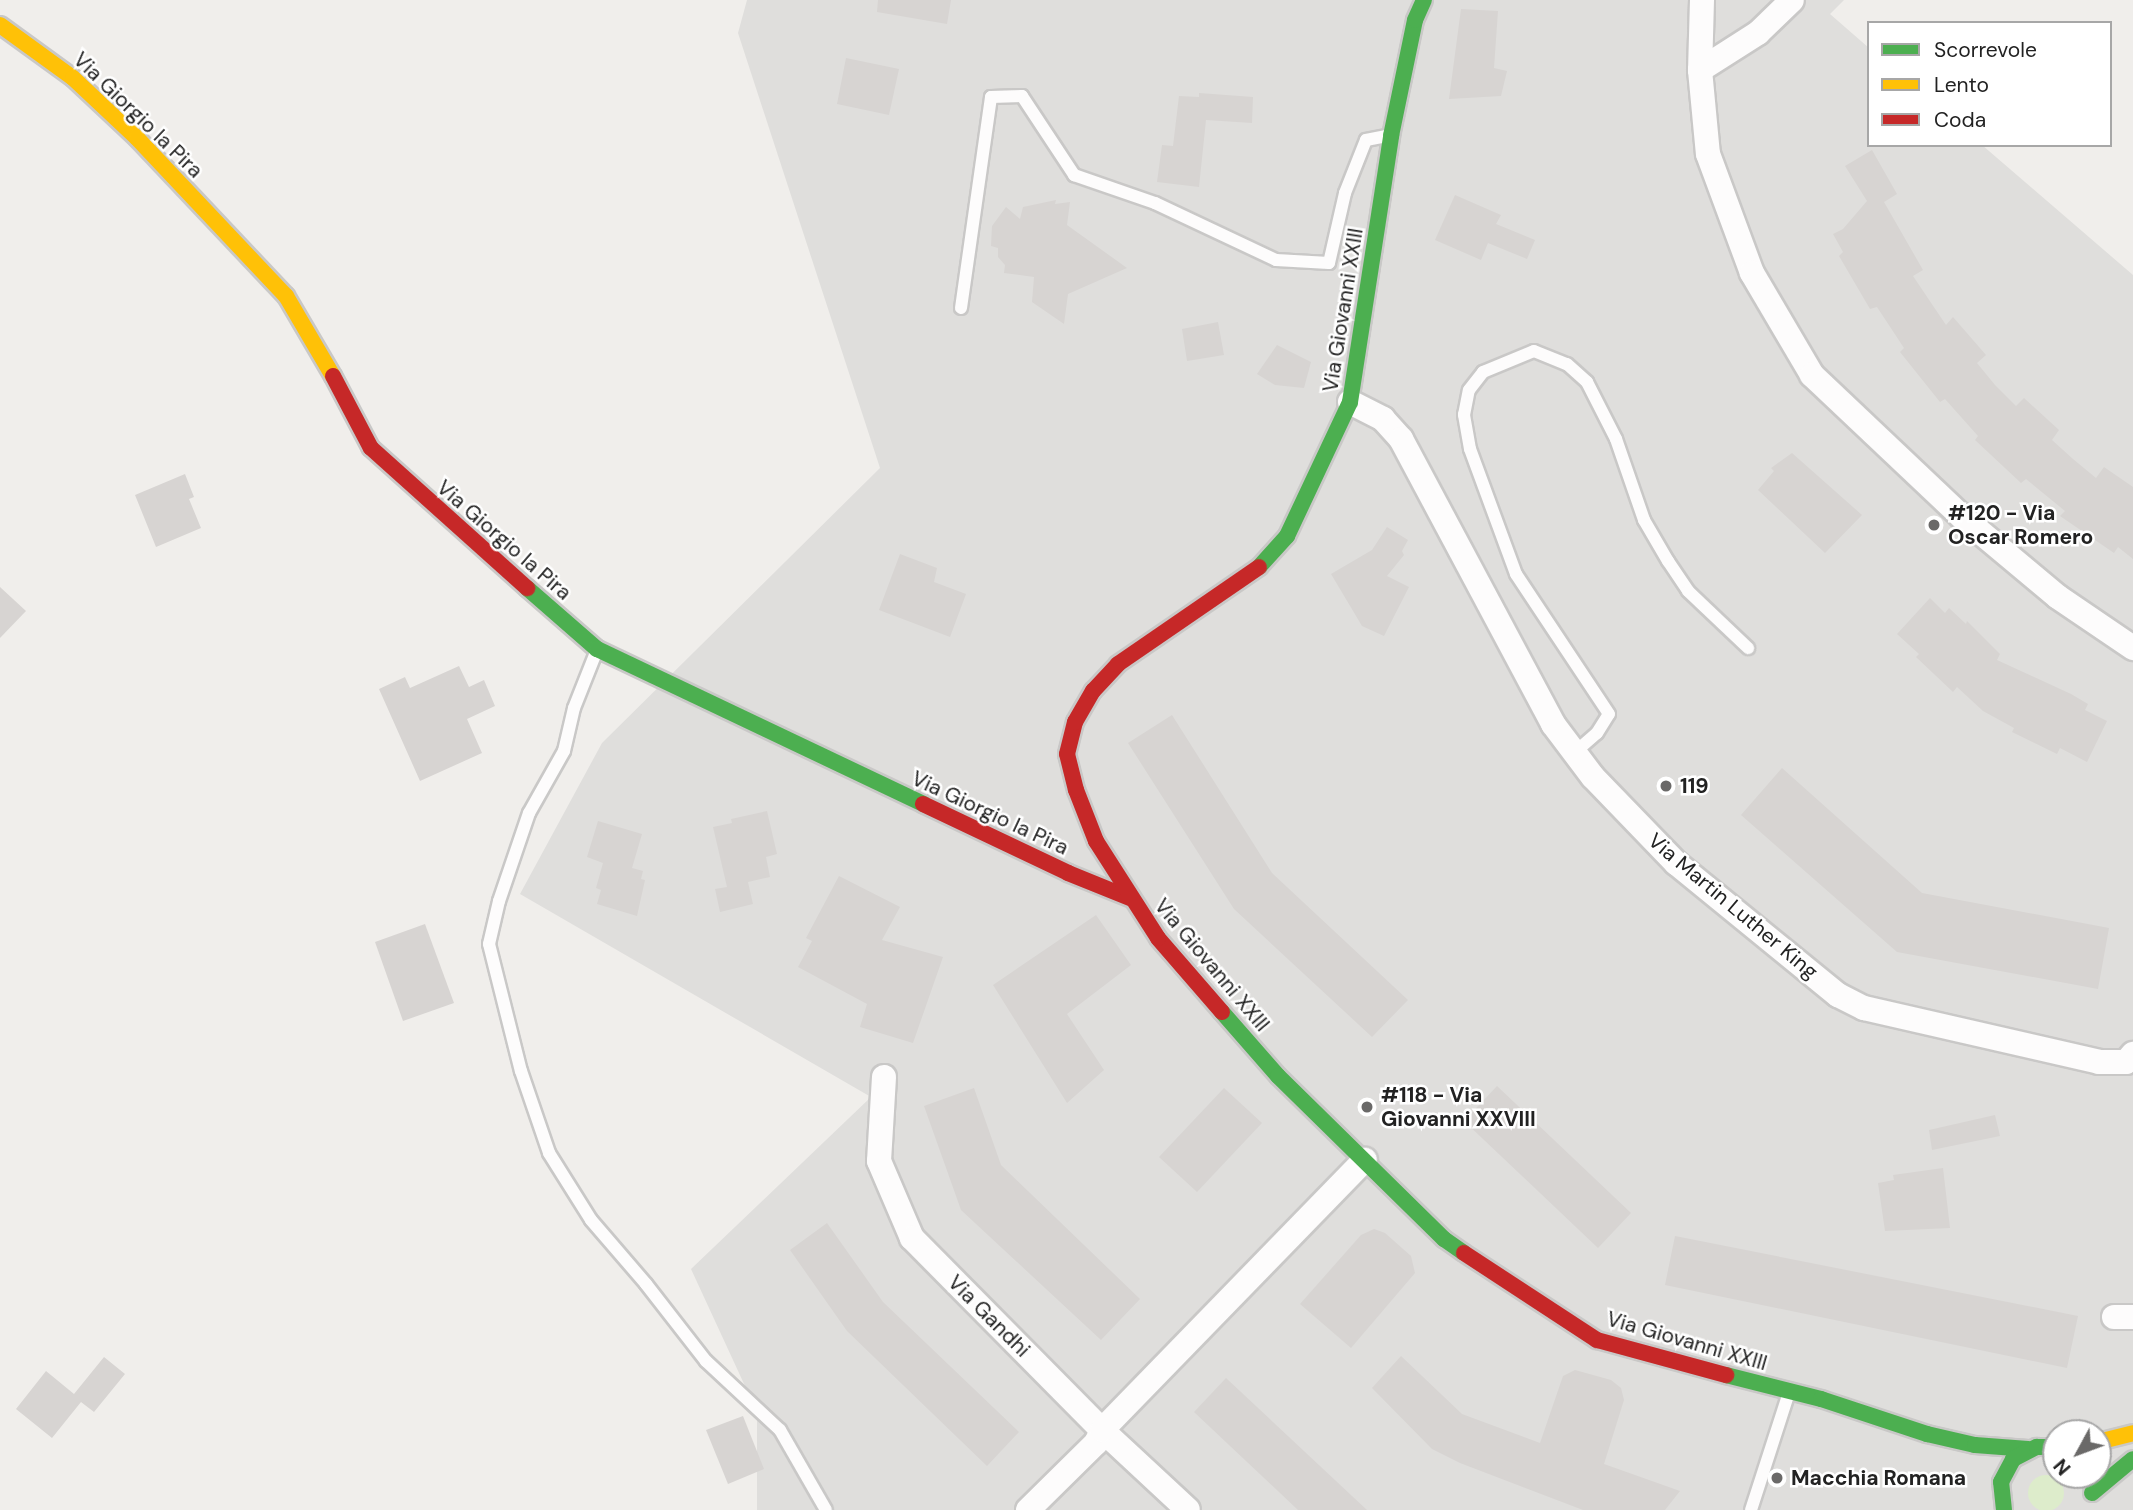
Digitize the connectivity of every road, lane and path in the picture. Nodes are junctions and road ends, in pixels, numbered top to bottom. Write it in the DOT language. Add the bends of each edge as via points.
graph roads {
  1 [pos="1424,0"];
  2 [pos="1702,0"];
  3 [pos="1792,0"];
  4 [pos="0,25"];
  5 [pos="1700,70"];
  6 [pos="1391,136"];
  7 [pos="961,308"];
  8 [pos="1350,402"];
  9 [pos="1748,648"];
  10 [pos="2133,648"];
  11 [pos="597,649"];
  12 [pos="1574,753"];
  13 [pos="1130,898"];
  14 [pos="2129,1058"];
  15 [pos="884,1077"];
  16 [pos="1365,1160"];
  17 [pos="1789,1391"];
  18 [pos="1102,1430"];
  19 [pos="2133,1433"];
  20 [pos="1927,1434"];
  21 [pos="2112,1438"];
  22 [pos="2042,1448"];
  23 [pos="2028,1450"];
  24 [pos="2133,1459"];
  25 [pos="1966,1461"];
  26 [pos="1983,1476"];
  27 [pos="2091,1489"];
  28 [pos="2000,1492"];
  29 [pos="2092,1493"];
  30 [pos="826,1510"];
  31 [pos="1028,1510"];
  32 [pos="1188,1510"];
  33 [pos="1751,1510"];
  34 [pos="2004,1510"];
  35 [pos="2088,1510"];
  1 -- 6 [label="main road, Via Giovanni XXIII" via="1415,20"];
  2 -- 5 [label="street"];
  3 -- 5 [label="street" via="1758,33"];
  4 -- 11 [label="main road, Via Giorgio la Pira" via="74,78 286,296 313,337 371,448"];
  5 -- 10 [label="street" via="1709,154 1721,190 1752,273 1812,375 1961,516 2058,597"];
  6 -- 7 [label="lane" via="1366,140 1345,193 1329,264 1276,260 1155,203 1074,175 1022,96 991,97"];
  6 -- 8 [label="main road, Via Giovanni XXIII"];
  8 -- 12 [label="street, Via Martin Luther King" via="1383,419 1401,439 1553,724"];
  8 -- 13 [label="main road, Via Giovanni XXIII" via="1287,536 1263,564 1118,664 1093,691 1075,722 1067,754 1076,790 1096,841"];
  9 -- 12 [label="lane" via="1688,591 1668,561 1644,520 1616,439 1587,382 1567,364 1534,351 1483,372 1469,390 1464,415 1475,461 1516,574 1609,715 1598,733"];
  11 -- 13 [label="main road, Via Giorgio la Pira"];
  11 -- 30 [label="lane" via="574,708 564,751 529,813 489,944 521,1071 549,1153 591,1220 706,1361 780,1430"];
  12 -- 14 [label="street, Via Martin Luther King" via="1676,863 1838,995 1864,1008 2099,1062"];
  13 -- 16 [label="main road, Via Giovanni XXIII" via="1158,938 1269,1066"];
  15 -- 18 [label="street, Via Gandhi" via="880,1161 912,1238"];
  16 -- 17 [label="main road, Via Giovanni XXIII" via="1444,1239 1597,1340"];
  16 -- 18 [label="street"];
  17 -- 20 [label="main road, Via Giovanni XXIII"];
  17 -- 33 [label="lane"];
  18 -- 31 [label="street" via="1096,1443"];
  18 -- 32 [label="street, Via Gandhi"];
  19 -- 21 [label="main road"];
  20 -- 23 [label="main road, Via Giovanni XXIII"];
  20 -- 25 [label="main road, Via Giovanni XXIII"];
  22 -- 23 [label="main road, Via Giovanni XXIII"];
  23 -- 28 [label="main road" via="2008,1466"];
  24 -- 29 [label="main road"];
  26 -- 28 [label="main road"];
  27 -- 29 [label="main road"];
  28 -- 34 [label="main road"];
  29 -- 35 [label="main road"];
}
